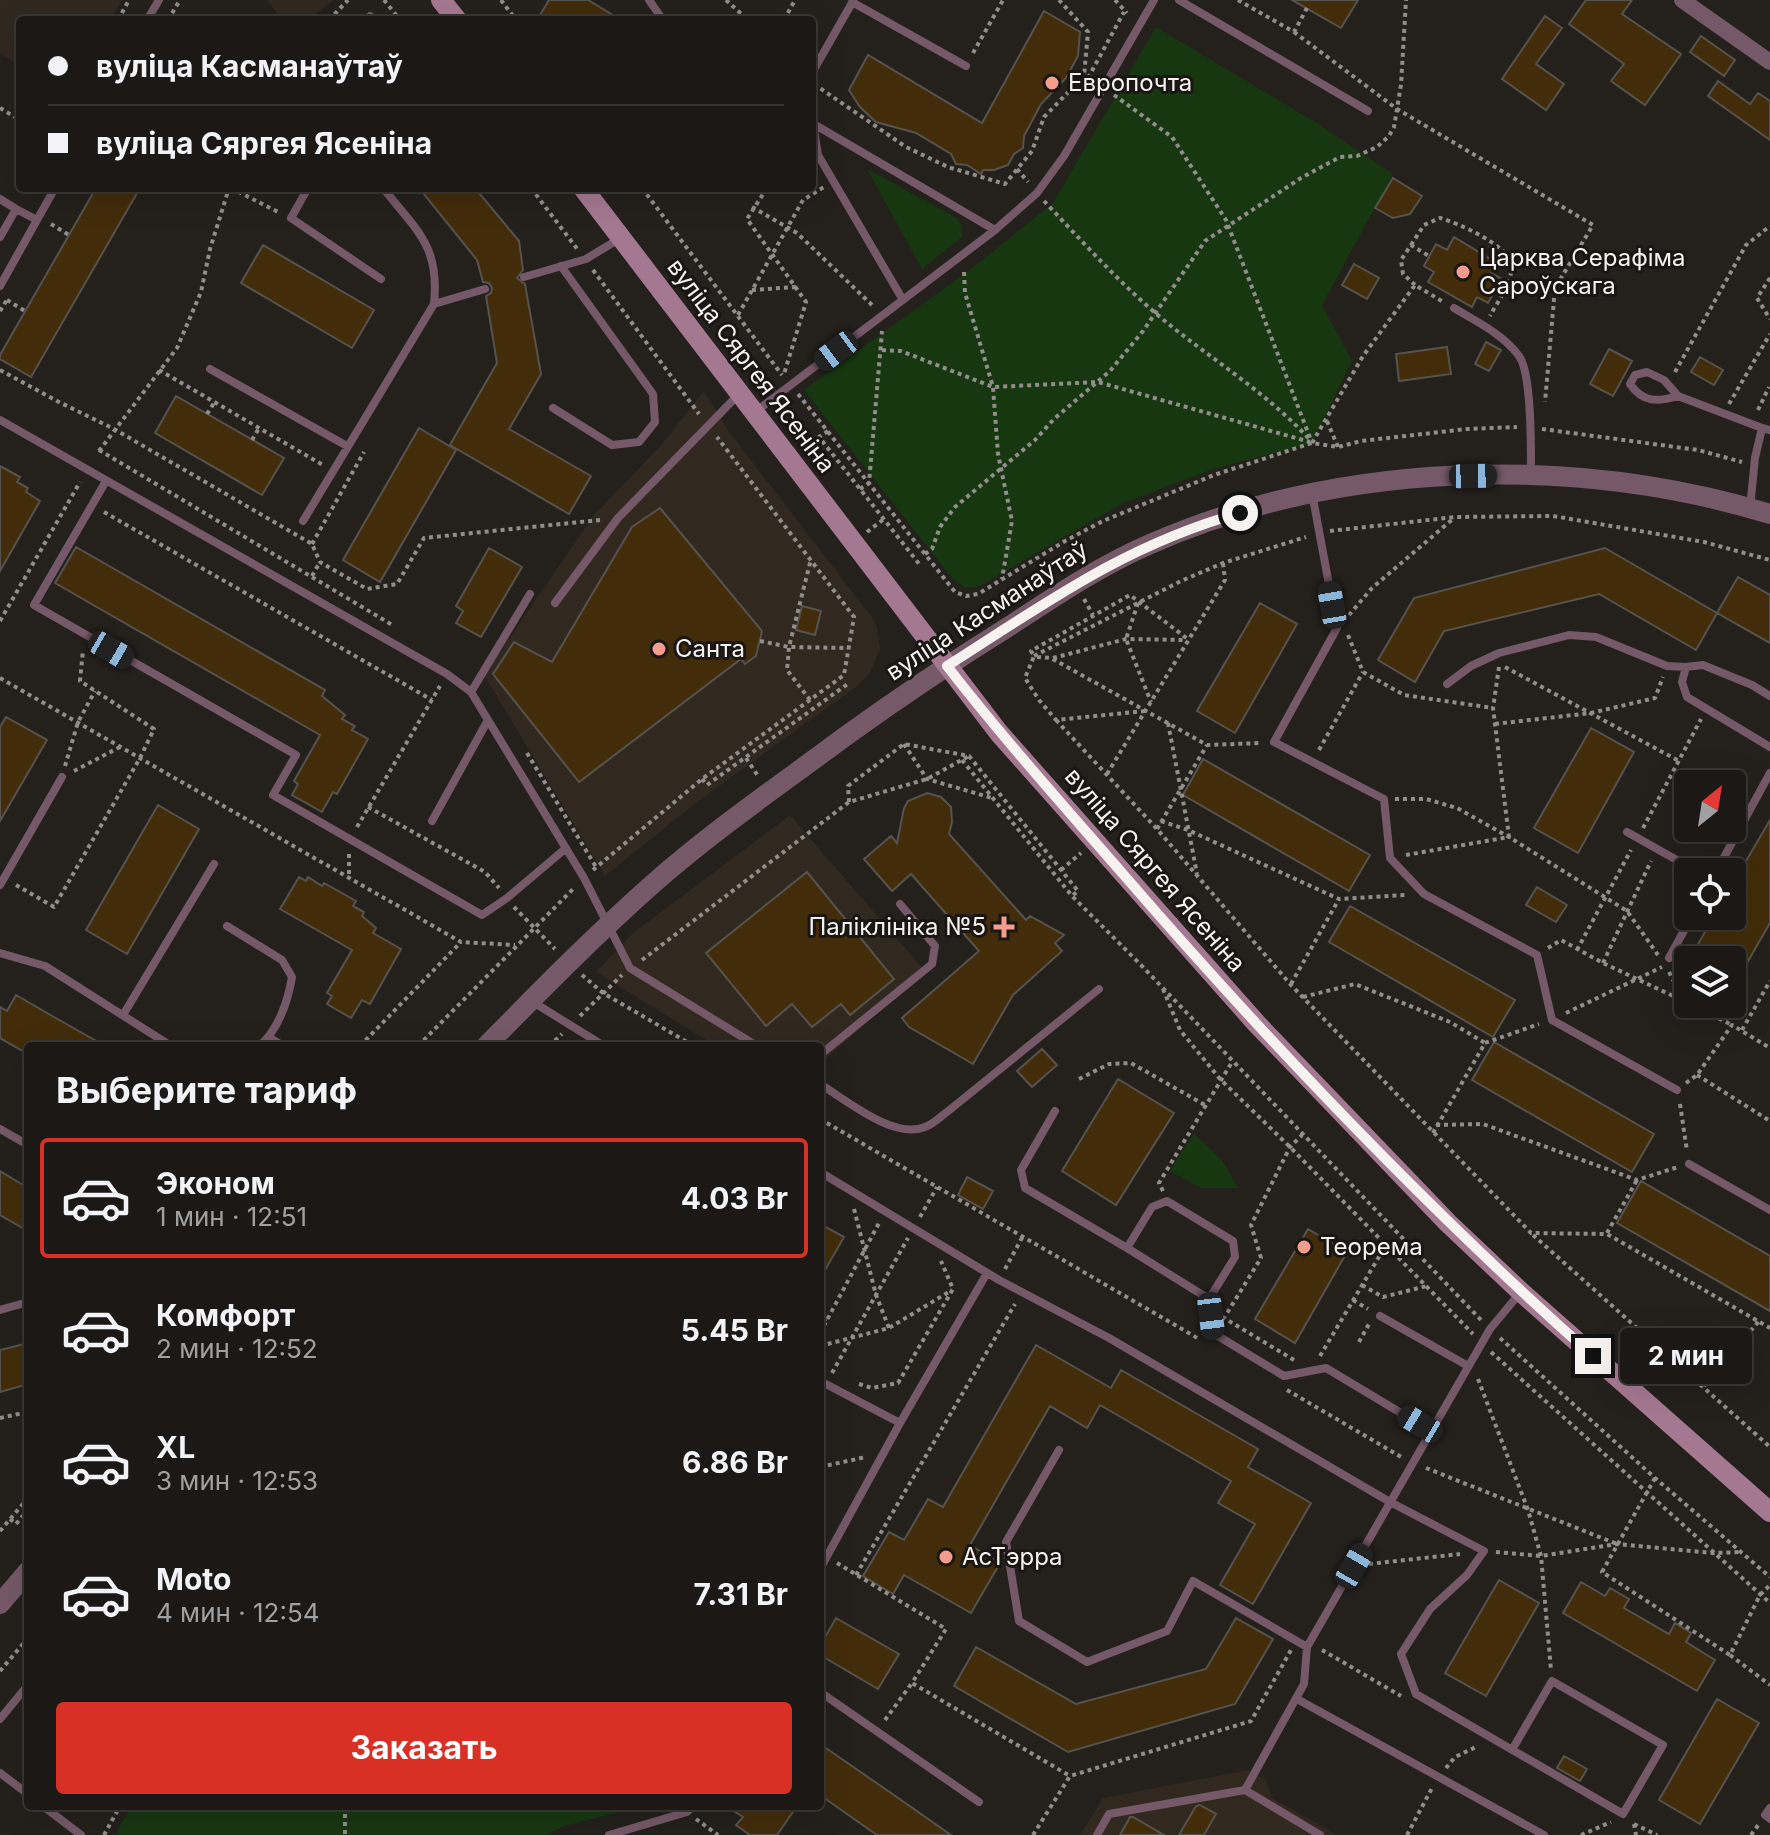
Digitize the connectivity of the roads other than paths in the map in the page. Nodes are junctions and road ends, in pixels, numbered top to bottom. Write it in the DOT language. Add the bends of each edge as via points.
graph roads {
  1 [pos="441,0"];
  2 [pos="1154,0"];
  3 [pos="1179,0"];
  4 [pos="1682,0"];
  5 [pos="853,1"];
  6 [pos="454,16"];
  7 [pos="1770,62"];
  8 [pos="816,66"];
  9 [pos="966,66"];
  10 [pos="1368,111"];
  11 [pos="816,125"];
  12 [pos="816,158"];
  13 [pos="53,192"];
  14 [pos="306,192"];
  15 [pos="386,192"];
  16 [pos="586,192"];
  17 [pos="0,199"];
  18 [pos="16,209"];
  19 [pos="37,220"];
  20 [pos="995,230"];
  21 [pos="0,237"];
  22 [pos="620,238"];
  23 [pos="561,266"];
  24 [pos="524,277"];
  25 [pos="381,279"];
  26 [pos="0,286"];
  27 [pos="485,289"];
  28 [pos="903,300"];
  29 [pos="434,304"];
  30 [pos="1454,308"];
  31 [pos="210,369"];
  32 [pos="740,394"];
  33 [pos="1678,396"];
  34 [pos="553,408"];
  35 [pos="754,413"];
  36 [pos="0,420"];
  37 [pos="1766,429"];
  38 [pos="347,446"];
  39 [pos="1531,475"];
  40 [pos="106,481"];
  41 [pos="1312,493"];
  42 [pos="1760,511"];
  43 [pos="303,521"];
  44 [pos="530,594"];
  45 [pos="555,603"];
  46 [pos="947,666"];
  47 [pos="1686,667"];
  48 [pos="1447,684"];
  49 [pos="471,692"];
  50 [pos="1770,696"];
  51 [pos="488,720"];
  52 [pos="1770,747"];
  53 [pos="1770,773"];
  54 [pos="62,777"];
  55 [pos="432,821"];
  56 [pos="1627,832"];
  57 [pos="565,849"];
  58 [pos="1724,858"];
  59 [pos="1674,859"];
  60 [pos="214,864"];
  61 [pos="2,882"];
  62 [pos="900,904"];
  63 [pos="609,924"];
  64 [pos="227,926"];
  65 [pos="1684,930"];
  66 [pos="0,953"];
  67 [pos="1667,962"];
  68 [pos="1099,989"];
  69 [pos="530,1000"];
  70 [pos="123,1015"];
  71 [pos="270,1038"];
  72 [pos="165,1042"];
  73 [pos="264,1042"];
  74 [pos="276,1042"];
  75 [pos="490,1042"];
  76 [pos="597,1042"];
  77 [pos="750,1042"];
  78 [pos="824,1052"];
  79 [pos="824,1086"];
  80 [pos="1677,1090"];
  81 [pos="1055,1111"];
  82 [pos="0,1129"];
  83 [pos="24,1143"];
  84 [pos="1689,1164"];
  85 [pos="824,1174"];
  86 [pos="1770,1210"];
  87 [pos="1127,1248"];
  88 [pos="987,1273"];
  89 [pos="1521,1292"];
  90 [pos="1209,1299"];
  91 [pos="24,1303"];
  92 [pos="0,1310"];
  93 [pos="1377,1314"];
  94 [pos="1472,1368"];
  95 [pos="824,1383"];
  96 [pos="900,1423"];
  97 [pos="1431,1431"];
  98 [pos="1059,1450"];
  99 [pos="1390,1502"];
  100 [pos="1770,1512"];
  101 [pos="824,1562"];
  102 [pos="24,1576"];
  103 [pos="0,1604"];
  104 [pos="1307,1647"];
  105 [pos="24,1690"];
  106 [pos="824,1695"];
  107 [pos="1297,1699"];
  108 [pos="0,1719"];
  109 [pos="1512,1750"];
  110 [pos="0,1773"];
  111 [pos="1245,1790"];
  112 [pos="24,1791"];
  113 [pos="979,1802"];
  114 [pos="1770,1808"];
  115 [pos="48,1810"];
  116 [pos="687,1810"];
  117 [pos="1770,1819"];
  118 [pos="81,1835"];
  119 [pos="609,1835"];
  120 [pos="1097,1835"];
  121 [pos="1320,1835"];
  122 [pos="1544,1835"];
  1 -- 6 [label="main road"];
  2 -- 20 [label="lane" via="1064,156 1037,193"];
  3 -- 10 [label="lane"];
  4 -- 7 [label="street"];
  5 -- 8 [label="lane"];
  5 -- 9 [label="lane"];
  11 -- 20 [label="lane"];
  12 -- 28 [label="lane"];
  13 -- 19 [label="lane"];
  14 -- 25 [label="lane" via="291,218"];
  15 -- 29 [label="lane" via="429,247 437,278"];
  16 -- 22 [label="main road, вуліца Сяргея Ясеніна"];
  17 -- 18 [label="lane"];
  18 -- 19 [label="lane"];
  18 -- 21 [label="lane"];
  19 -- 26 [label="lane"];
  20 -- 28 [label="lane"];
  22 -- 23 [label="lane" via="586,259"];
  22 -- 32 [label="main road, вуліца Сяргея Ясеніна"];
  23 -- 24 [label="lane"];
  23 -- 34 [label="lane" via="653,394 655,422 639,442 612,445"];
  27 -- 29 [label="lane"];
  28 -- 35 [label="lane" via="879,313"];
  29 -- 38 [label="lane"];
  30 -- 39 [label="lane" via="1497,333 1521,358"];
  31 -- 38 [label="lane"];
  32 -- 35 [label="main road, вуліца Сяргея Ясеніна"];
  32 -- 45 [label="lane" via="618,518"];
  33 -- 33 [label="lane" via="1647,372 1635,375 1630,384 1643,398"];
  33 -- 37 [label="lane"];
  35 -- 46 [label="main road, вуліца Сяргея Ясеніна"];
  36 -- 40 [label="lane"];
  37 -- 42 [label="lane" via="1755,458"];
  38 -- 43 [label="lane"];
  39 -- 41 [label="street, вуліца Касманаўтаў" via="1415,477"];
  39 -- 42 [label="street, вуліца Касманаўтаў" via="1606,480"];
  40 -- 49 [label="lane"];
  40 -- 57 [label="lane" via="34,605 296,755 273,795 482,915"];
  41 -- 46 [label="street, вуліца Касманаўтаў" via="1149,544 1075,583"];
  41 -- 80 [label="lane" via="1340,625 1274,742 1384,799 1390,858 1424,894 1537,955 1552,1020"];
  44 -- 49 [label="lane"];
  46 -- 63 [label="street, вуліца Касманаўтаў" via="744,812"];
  46 -- 89 [label="main road, вуліца Сяргея Ясеніна" via="999,733 1256,1023"];
  47 -- 48 [label="lane" via="1667,666 1596,637 1569,635 1499,653"];
  47 -- 50 [label="lane" via="1703,665"];
  47 -- 52 [label="lane" via="1682,682 1687,697"];
  49 -- 51 [label="lane"];
  51 -- 55 [label="lane"];
  51 -- 57 [label="lane"];
  53 -- 58 [label="lane"];
  54 -- 61 [label="lane"];
  56 -- 59 [label="lane"];
  57 -- 63 [label="lane"];
  60 -- 70 [label="lane"];
  62 -- 78 [label="lane" via="935,946 932,964"];
  63 -- 69 [label="street, вуліца Касманаўтаў"];
  63 -- 77 [label="lane" via="630,968"];
  64 -- 71 [label="lane" via="282,960 292,977"];
  65 -- 67 [label="lane"];
  66 -- 70 [label="lane" via="45,966"];
  68 -- 79 [label="lane" via="924,1128 885,1124"];
  69 -- 75 [label="street, вуліца Касманаўтаў"];
  69 -- 76 [label="lane"];
  70 -- 72 [label="lane"];
  71 -- 73 [label="lane"];
  71 -- 74 [label="lane"];
  81 -- 87 [label="lane" via="1021,1170 1025,1188"];
  82 -- 83 [label="lane"];
  84 -- 86 [label="lane"];
  85 -- 88 [label="lane"];
  87 -- 90 [label="lane"];
  87 -- 90 [label="lane" via="1152,1207 1167,1201 1233,1241 1235,1257"];
  88 -- 96 [label="lane"];
  88 -- 99 [label="lane"];
  89 -- 94 [label="lane" via="1490,1329"];
  89 -- 100 [label="main road, вуліца Сяргея Ясеніна"];
  90 -- 97 [label="lane" via="1213,1333 1284,1376 1326,1368"];
  91 -- 92 [label="lane"];
  93 -- 94 [label="lane"];
  94 -- 97 [label="lane"];
  95 -- 96 [label="lane"];
  96 -- 101 [label="lane"];
  97 -- 99 [label="lane"];
  98 -- 104 [label="lane" via="1006,1542 1019,1621 1087,1662 1167,1631 1193,1581"];
  99 -- 104 [label="lane"];
  99 -- 109 [label="lane" via="1484,1551 1430,1609 1401,1654 1416,1694"];
  102 -- 103 [label="street"];
  104 -- 107 [label="lane" via="1304,1684"];
  105 -- 108 [label="lane"];
  106 -- 113 [label="lane"];
  107 -- 111 [label="lane"];
  107 -- 122 [label="lane"];
  109 -- 109 [label="lane" via="1552,1681 1663,1745 1623,1814"];
  110 -- 112 [label="lane"];
  111 -- 120 [label="lane" via="1109,1814"];
  111 -- 121 [label="lane"];
  114 -- 117 [label="lane" via="1765,1815"];
  115 -- 118 [label="lane"];
  116 -- 119 [label="lane"];
}
